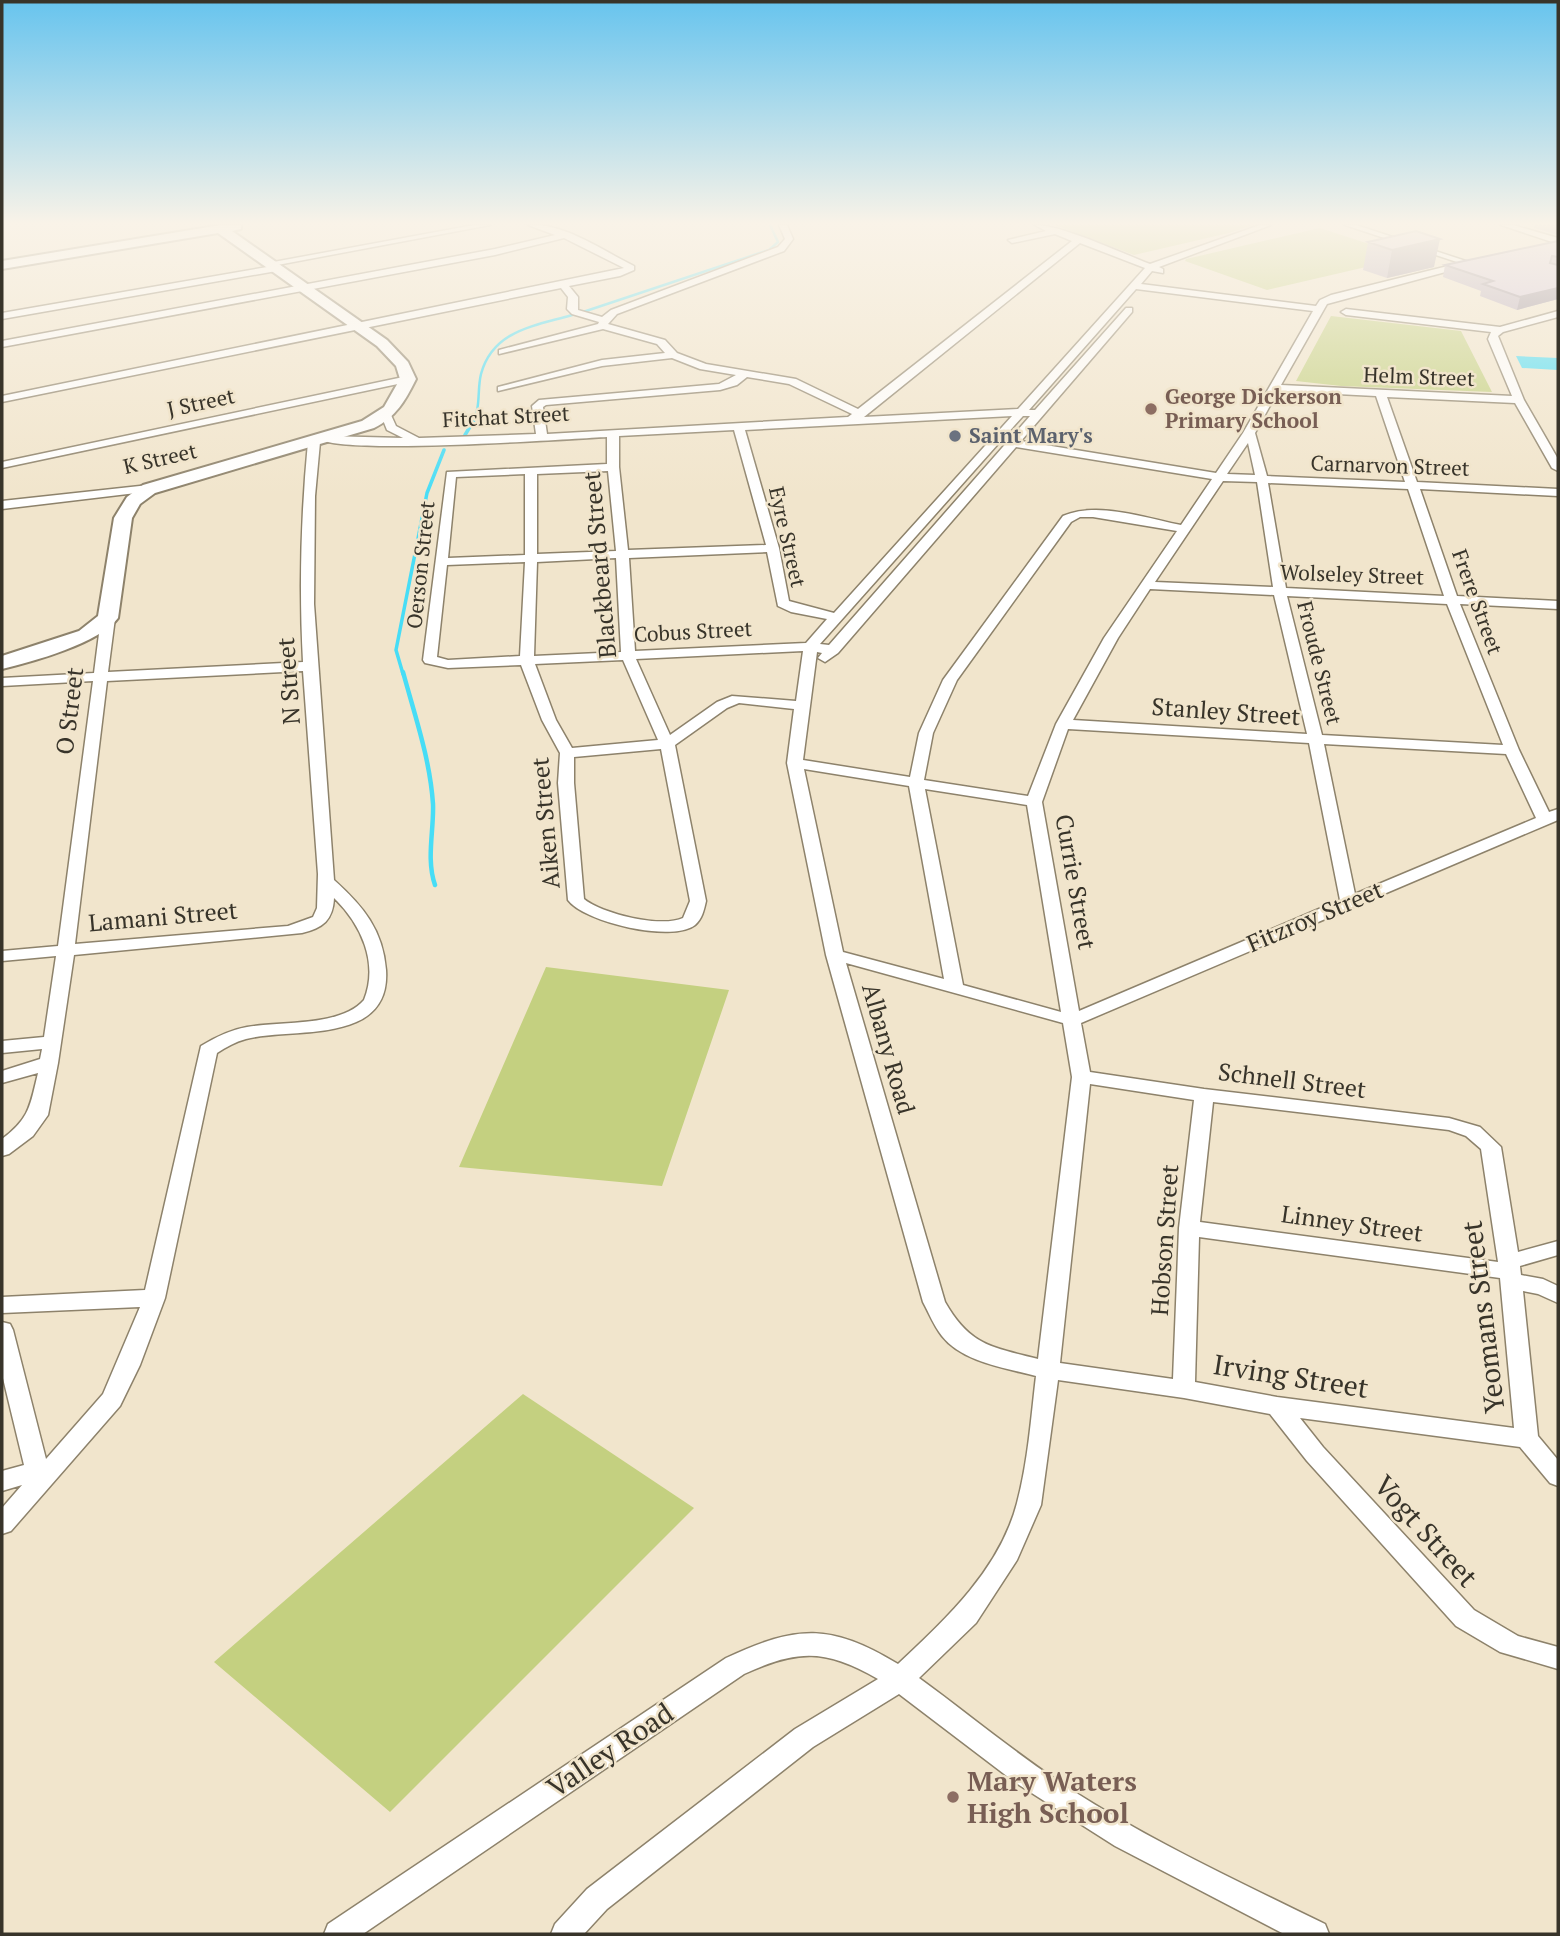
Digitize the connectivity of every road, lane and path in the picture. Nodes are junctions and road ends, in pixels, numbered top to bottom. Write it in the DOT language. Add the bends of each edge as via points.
graph roads {
  1 [pos="158,315"];
  2 [pos="344,315"];
  3 [pos="412,315"];
  4 [pos="584,315"];
  5 [pos="611,315"];
  6 [pos="984,315"];
  7 [pos="1108,315"];
  8 [pos="1124,315"];
  9 [pos="1315,315"];
  10 [pos="1375,315"];
  11 [pos="1553,315"];
  12 [pos="604,323"];
  13 [pos="359,326"];
  14 [pos="1500,330"];
  15 [pos="1083,342"];
  16 [pos="2,344"];
  17 [pos="1099,344"];
  18 [pos="503,352"];
  19 [pos="673,355"];
  20 [pos="747,373"];
  21 [pos="1054,375"];
  22 [pos="1071,377"];
  23 [pos="408,379"];
  24 [pos="1276,388"];
  25 [pos="502,389"];
  26 [pos="1381,395"];
  27 [pos="2,399"];
  28 [pos="1519,400"];
  29 [pos="1019,412"];
  30 [pos="1039,414"];
  31 [pos="386,415"];
  32 [pos="856,417"];
  33 [pos="739,426"];
  34 [pos="613,433"];
  35 [pos="1249,433"];
  36 [pos="542,438"];
  37 [pos="320,440"];
  38 [pos="424,443"];
  39 [pos="1014,443"];
  40 [pos="2,465"];
  41 [pos="613,467"];
  42 [pos="1558,468"];
  43 [pos="531,470"];
  44 [pos="1220,477"];
  45 [pos="959,480"];
  46 [pos="1262,480"];
  47 [pos="976,483"];
  48 [pos="1414,486"];
  49 [pos="149,489"];
  50 [pos="1558,492"];
  51 [pos="2,505"];
  52 [pos="1186,529"];
  53 [pos="773,548"];
  54 [pos="622,553"];
  55 [pos="531,558"];
  56 [pos="440,562"];
  57 [pos="874,576"];
  58 [pos="895,580"];
  59 [pos="1145,585"];
  60 [pos="1280,593"];
  61 [pos="1452,600"];
  62 [pos="1558,605"];
  63 [pos="835,617"];
  64 [pos="108,618"];
  65 [pos="810,647"];
  66 [pos="833,650"];
  67 [pos="628,656"];
  68 [pos="430,660"];
  69 [pos="527,661"];
  70 [pos="2,663"];
  71 [pos="311,666"];
  72 [pos="810,672"];
  73 [pos="99,678"];
  74 [pos="2,682"];
  75 [pos="802,706"];
  76 [pos="1063,724"];
  77 [pos="1317,740"];
  78 [pos="667,744"];
  79 [pos="1512,750"];
  80 [pos="566,753"];
  81 [pos="795,763"];
  82 [pos="915,784"];
  83 [pos="1034,802"];
  84 [pos="1552,817"];
  85 [pos="326,881"];
  86 [pos="1349,903"];
  87 [pos="324,916"];
  88 [pos="681,925"];
  89 [pos="66,950"];
  90 [pos="835,955"];
  91 [pos="2,956"];
  92 [pos="954,986"];
  93 [pos="1072,1020"];
  94 [pos="52,1042"];
  95 [pos="2,1046"];
  96 [pos="49,1063"];
  97 [pos="2,1077"];
  98 [pos="1081,1077"];
  99 [pos="1204,1095"];
  100 [pos="1491,1147"];
  101 [pos="2,1149"];
  102 [pos="1189,1228"];
  103 [pos="1558,1248"];
  104 [pos="1509,1272"];
  105 [pos="1558,1295"];
  106 [pos="154,1298"];
  107 [pos="2,1305"];
  108 [pos="2,1330"];
  109 [pos="1046,1370"];
  110 [pos="1184,1389"];
  111 [pos="1277,1406"];
  112 [pos="1527,1439"];
  113 [pos="38,1475"];
  114 [pos="1558,1476"];
  115 [pos="2,1481"];
  116 [pos="2,1524"];
  117 [pos="1558,1658"];
  118 [pos="901,1679"];
  119 [pos="338,1934"];
  120 [pos="565,1934"];
  121 [pos="1315,1934"];
  1 -- 16 [label="street"];
  2 -- 13 [label="street"];
  3 -- 13 [label="street"];
  4 -- 12 [label="street"];
  5 -- 12 [label="street"];
  6 -- 32 [label="street"];
  7 -- 15 [label="street"];
  8 -- 17 [label="street"];
  9 -- 24 [label="street, Currie Street"];
  10 -- 14 [label="street"];
  11 -- 14 [label="street"];
  12 -- 18 [label="street"];
  12 -- 19 [label="street" via="661,342"];
  13 -- 23 [label="street" via="397,358"];
  13 -- 27 [label="street"];
  14 -- 28 [label="street" via="1493,339"];
  15 -- 17 [label="street"];
  15 -- 21 [label="street"];
  17 -- 22 [label="street"];
  19 -- 20 [label="street" via="704,367"];
  19 -- 25 [label="street" via="601,363"];
  20 -- 32 [label="street" via="792,381"];
  20 -- 36 [label="street" via="720,387 543,402 537,406"];
  21 -- 22 [label="street"];
  21 -- 29 [label="street"];
  22 -- 30 [label="street"];
  23 -- 31 [label="street"];
  23 -- 40 [label="street, J Street"];
  24 -- 26 [label="street, Helm Street"];
  24 -- 35 [label="street, Currie Street"];
  26 -- 28 [label="street, Helm Street"];
  26 -- 48 [label="street, Frere Street"];
  28 -- 42 [label="street"];
  29 -- 30 [label="street, Fitchat Street"];
  29 -- 32 [label="street, Fitchat Street"];
  29 -- 45 [label="street"];
  30 -- 39 [label="street"];
  31 -- 37 [label="street"];
  31 -- 38 [label="street" via="391,428 403,437"];
  32 -- 33 [label="street, Fitchat Street"];
  33 -- 34 [label="street, Fitchat Street"];
  33 -- 53 [label="street, Eyre Street"];
  34 -- 36 [label="street, Fitchat Street"];
  34 -- 41 [label="street, Blackbeard Street"];
  35 -- 44 [label="street, Currie Street"];
  35 -- 46 [label="street, Froude Street"];
  36 -- 38 [label="street, Fitchat Street"];
  37 -- 38 [label="street, Fitchat Street"];
  37 -- 49 [label="street, K Street"];
  37 -- 71 [label="street, N Street" via="309,478 306,590"];
  39 -- 44 [label="street, Carnarvon Street"];
  39 -- 47 [label="street"];
  41 -- 43 [label="street"];
  41 -- 54 [label="street, Blackbeard Street"];
  43 -- 55 [label="street, Aiken Street"];
  43 -- 56 [label="street, Oerson Street" via="451,474"];
  44 -- 46 [label="street, Carnarvon Street"];
  44 -- 52 [label="street, Currie Street"];
  45 -- 47 [label="street"];
  45 -- 57 [label="street"];
  46 -- 48 [label="street, Carnarvon Street"];
  46 -- 60 [label="street, Froude Street"];
  47 -- 58 [label="street"];
  48 -- 50 [label="street, Carnarvon Street"];
  48 -- 61 [label="street, Frere Street"];
  49 -- 51 [label="street, K Street"];
  49 -- 64 [label="street, O Street" via="133,501 123,518"];
  52 -- 59 [label="street, Currie Street"];
  52 -- 82 [label="street" via="1093,513 1067,519 950,680 926,733"];
  53 -- 54 [label="street"];
  53 -- 63 [label="street, Eyre Street" via="783,603"];
  54 -- 55 [label="street"];
  54 -- 67 [label="street, Blackbeard Street"];
  55 -- 56 [label="street"];
  55 -- 69 [label="street, Aiken Street"];
  56 -- 68 [label="street, Oerson Street"];
  57 -- 58 [label="street"];
  57 -- 63 [label="street"];
  58 -- 66 [label="street"];
  59 -- 60 [label="street, Wolseley Street"];
  59 -- 76 [label="street, Currie Street"];
  60 -- 61 [label="street, Wolseley Street"];
  60 -- 77 [label="street, Froude Street"];
  61 -- 62 [label="street, Wolseley Street"];
  61 -- 79 [label="street, Frere Street"];
  63 -- 65 [label="street"];
  64 -- 70 [label="street" via="86,635"];
  64 -- 73 [label="street, O Street"];
  65 -- 66 [label="street, Cobus Street"];
  65 -- 67 [label="street, Cobus Street"];
  65 -- 72 [label="street, Albany Road"];
  66 -- 72 [label="street"];
  67 -- 69 [label="street, Cobus Street"];
  67 -- 78 [label="street, Blackbeard Street"];
  68 -- 69 [label="street, Cobus Street" via="448,664"];
  69 -- 80 [label="street, Aiken Street"];
  71 -- 73 [label="street"];
  71 -- 85 [label="street, N Street"];
  72 -- 75 [label="street, Albany Road"];
  73 -- 74 [label="street"];
  73 -- 89 [label="street, O Street"];
  75 -- 78 [label="street" via="737,699"];
  75 -- 81 [label="street, Albany Road"];
  76 -- 77 [label="street, Stanley Street"];
  76 -- 83 [label="street, Currie Street"];
  77 -- 79 [label="street, Stanley Street"];
  77 -- 86 [label="street, Froude Street"];
  78 -- 80 [label="street"];
  78 -- 88 [label="street, Blackbeard Street" via="698,901 694,916"];
  79 -- 84 [label="street, Frere Street"];
  80 -- 88 [label="street, Aiken Street" via="576,901 595,912 644,925"];
  81 -- 82 [label="street"];
  81 -- 90 [label="street, Albany Road"];
  82 -- 83 [label="street"];
  82 -- 92 [label="street"];
  83 -- 93 [label="street, Currie Street"];
  84 -- 86 [label="street, Fitzroy Street"];
  85 -- 87 [label="street, N Street"];
  85 -- 106 [label="street" via="362,915 373,936 378,984 371,1002 344,1019 240,1034 208,1050"];
  86 -- 93 [label="street, Fitzroy Street"];
  87 -- 89 [label="street, Lamani Street" via="308,928 288,931"];
  89 -- 91 [label="street, Lamani Street"];
  89 -- 94 [label="street, O Street"];
  90 -- 92 [label="street"];
  90 -- 109 [label="street, Albany Road" via="934,1302 950,1331 968,1345"];
  92 -- 93 [label="street"];
  93 -- 98 [label="street, Currie Street"];
  94 -- 95 [label="street"];
  94 -- 96 [label="street, O Street"];
  96 -- 97 [label="street"];
  96 -- 101 [label="street, O Street" via="38,1115"];
  98 -- 99 [label="street, Schnell Street"];
  98 -- 109 [label="street, Currie Street"];
  99 -- 100 [label="street, Schnell Street" via="1449,1124 1481,1135"];
  99 -- 102 [label="street, Hobson Street"];
  100 -- 104 [label="street, Yeomans Street"];
  102 -- 104 [label="street, Linney Street"];
  102 -- 110 [label="street, Hobson Street"];
  103 -- 104 [label="street"];
  104 -- 105 [label="street, Linney Street"];
  104 -- 112 [label="street, Yeomans Street"];
  106 -- 107 [label="street"];
  106 -- 113 [label="street" via="130,1365 111,1400 86,1432"];
  108 -- 113 [label="street"];
  109 -- 110 [label="street, Irving Street"];
  109 -- 118 [label="street" via="1029,1505 1005,1560 967,1615"];
  110 -- 111 [label="street, Irving Street"];
  111 -- 112 [label="street, Irving Street"];
  111 -- 117 [label="street, Vogt Street" via="1465,1618 1516,1649"];
  112 -- 114 [label="street"];
  113 -- 115 [label="street"];
  113 -- 116 [label="street"];
  118 -- 119 [label="street, Valley Road" via="836,1647 805,1642 773,1648 735,1666"];
  118 -- 120 [label="street" via="804,1738 597,1899"];
  118 -- 121 [label="street, Valley Road" via="1065,1801 1177,1865"];
}
